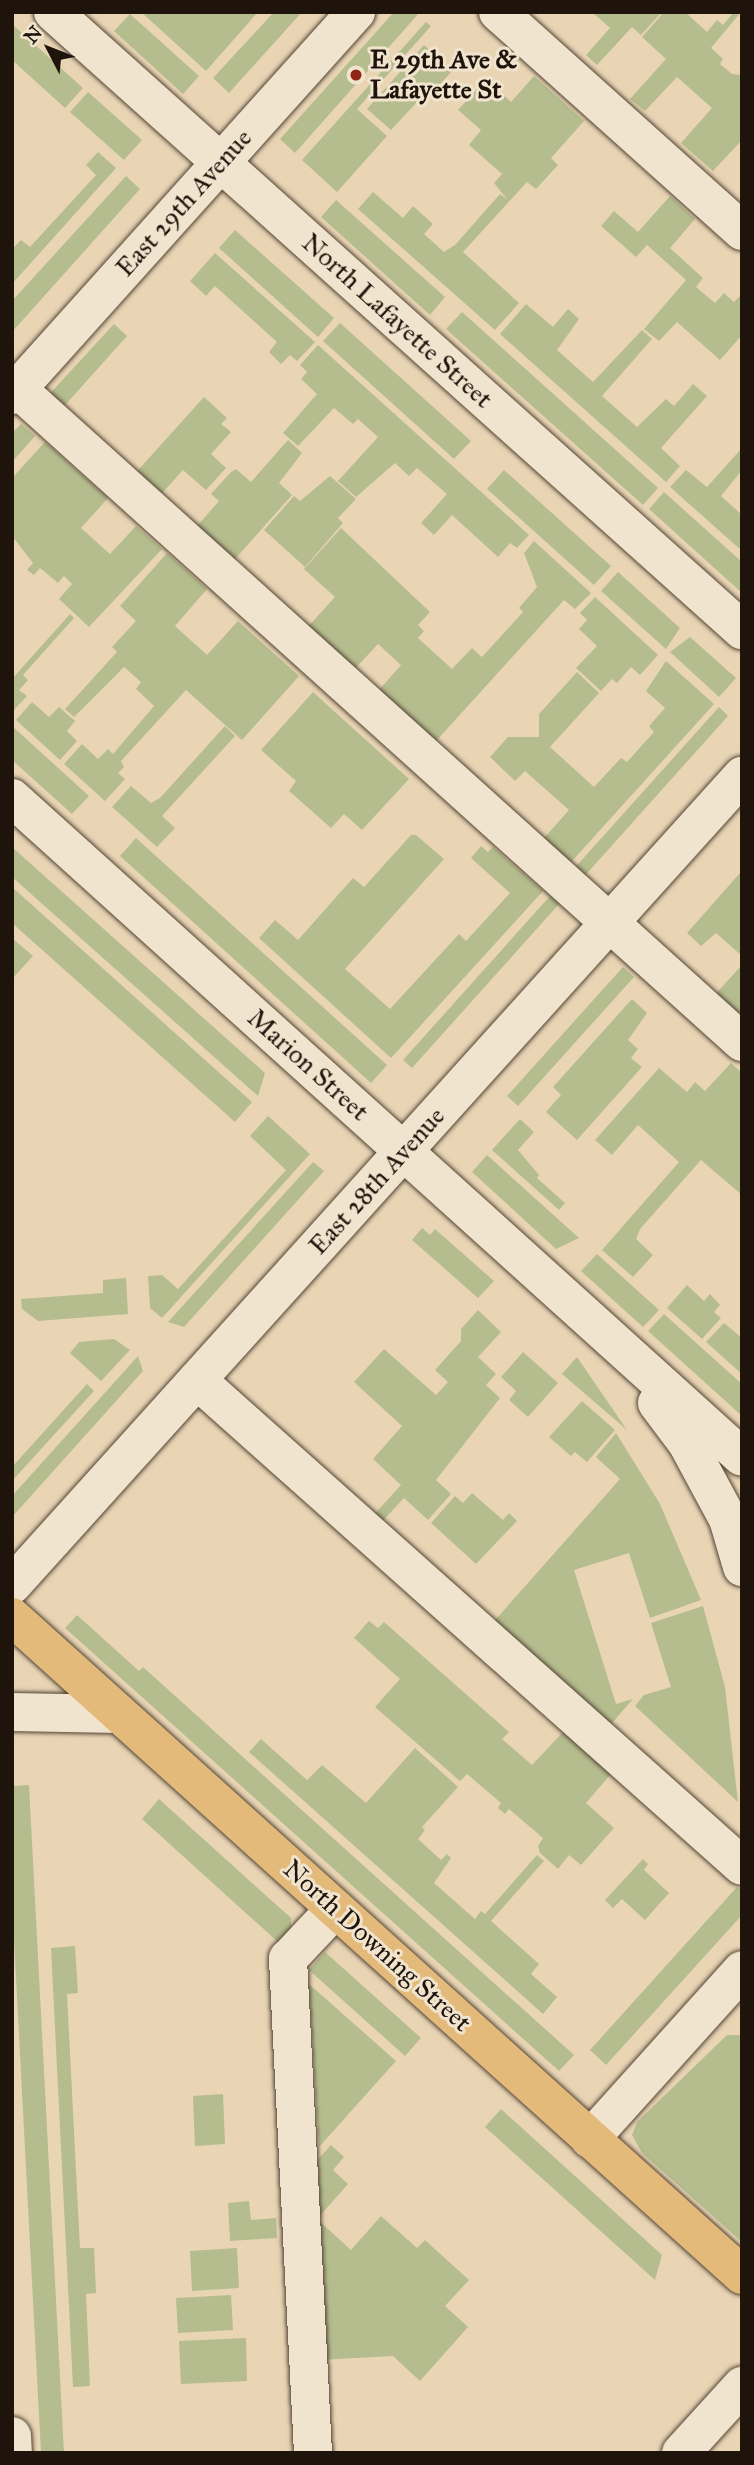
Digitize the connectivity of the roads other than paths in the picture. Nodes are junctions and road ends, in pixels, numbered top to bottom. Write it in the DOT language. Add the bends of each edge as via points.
graph roads {
  1 [pos="53,12"];
  2 [pos="356,12"];
  3 [pos="498,12"];
  4 [pos="221,162"];
  5 [pos="742,231"];
  6 [pos="14,389"];
  7 [pos="742,630"];
  8 [pos="742,776"];
  9 [pos="12,798"];
  10 [pos="609,923"];
  11 [pos="742,1042"];
  12 [pos="404,1151"];
  13 [pos="604,1332"];
  14 [pos="198,1380"];
  15 [pos="742,1457"];
  16 [pos="742,1567"];
  17 [pos="12,1585"];
  18 [pos="12,1617"];
  19 [pos="12,1712"];
  20 [pos="119,1714"];
  21 [pos="742,1866"];
  22 [pos="335,1909"];
  23 [pos="742,1970"];
  24 [pos="590,2139"];
  25 [pos="742,2275"];
  26 [pos="742,2386"];
  27 [pos="12,2436"];
  28 [pos="13,2453"];
  29 [pos="313,2453"];
  30 [pos="681,2453"];
  1 -- 4 [label="street, North Lafayette Street"];
  2 -- 4 [label="street, East 29th Avenue"];
  3 -- 5 [label="street"];
  4 -- 6 [label="street, East 29th Avenue"];
  4 -- 7 [label="street, North Lafayette Street"];
  6 -- 10 [label="street"];
  8 -- 10 [label="street, East 28th Avenue"];
  9 -- 12 [label="street, Marion Street"];
  10 -- 11 [label="street"];
  10 -- 12 [label="street, East 28th Avenue"];
  12 -- 13 [label="street, Marion Street"];
  12 -- 14 [label="street, East 28th Avenue"];
  13 -- 15 [label="street, Marion Street"];
  13 -- 16 [label="street, Marion Street" via="687,1443 728,1519"];
  14 -- 17 [label="street, East 28th Avenue"];
  14 -- 21 [label="street"];
  18 -- 20 [label="main road, North Downing Street"];
  19 -- 20 [label="street"];
  20 -- 22 [label="main road, North Downing Street"];
  22 -- 24 [label="main road, North Downing Street"];
  22 -- 29 [label="street" via="288,1959"];
  23 -- 24 [label="street"];
  24 -- 25 [label="main road, North Downing Street"];
  26 -- 30 [label="street"];
  27 -- 28 [label="street"];
}
